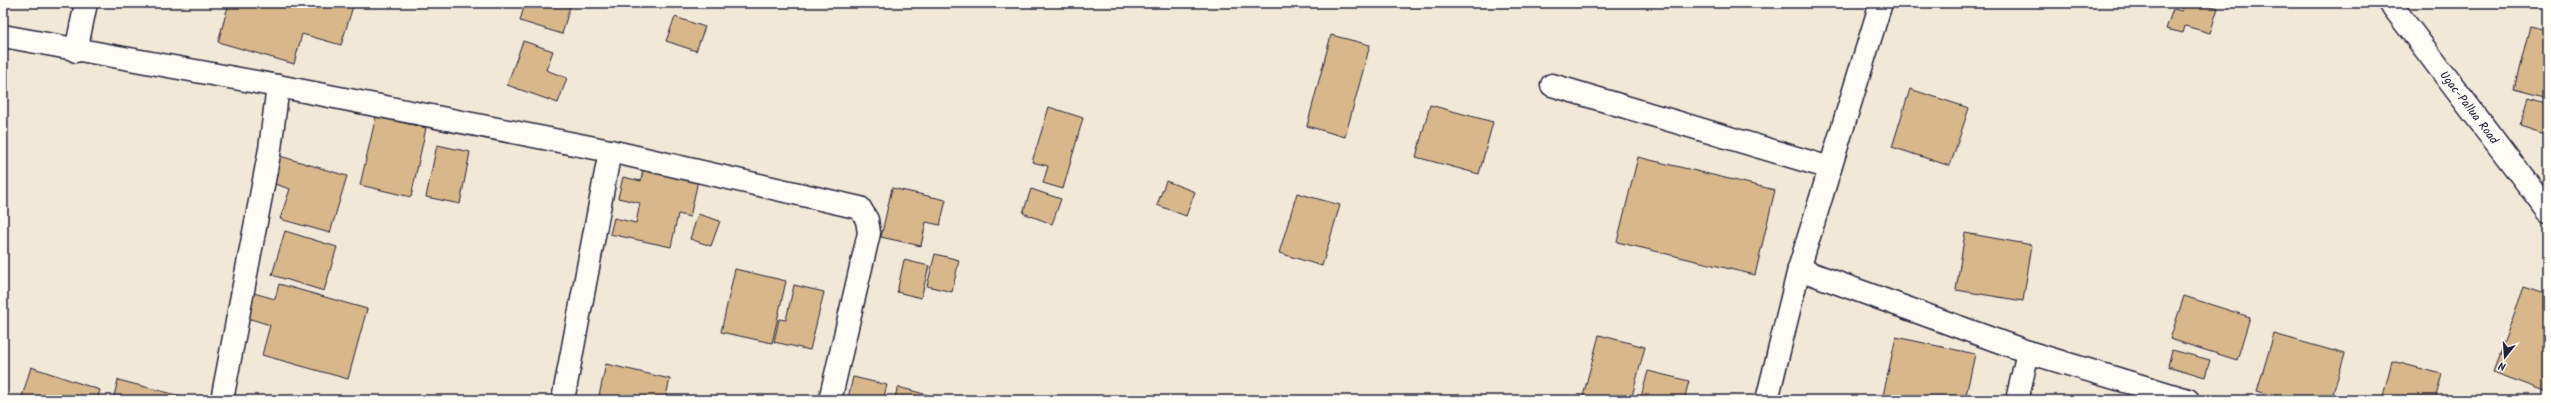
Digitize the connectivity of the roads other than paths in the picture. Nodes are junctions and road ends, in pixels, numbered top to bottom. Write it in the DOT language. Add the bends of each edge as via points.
graph roads {
  1 [pos="86,3"];
  2 [pos="1881,3"];
  3 [pos="2390,3"];
  4 [pos="3,36"];
  5 [pos="76,51"];
  6 [pos="1552,85"];
  7 [pos="278,86"];
  8 [pos="610,151"];
  9 [pos="1830,168"];
  10 [pos="2548,211"];
  11 [pos="1799,269"];
  12 [pos="2028,352"];
  13 [pos="222,400"];
  14 [pos="562,400"];
  15 [pos="830,400"];
  16 [pos="1768,400"];
  17 [pos="2017,400"];
  18 [pos="2188,400"];
  1 -- 5 [label="street"];
  2 -- 9 [label="street"];
  3 -- 10 [label="street, Ugac-Pallua Road"];
  4 -- 5 [label="street"];
  5 -- 7 [label="street"];
  6 -- 9 [label="street"];
  7 -- 8 [label="street"];
  7 -- 13 [label="street" via="270,149"];
  8 -- 14 [label="street"];
  8 -- 15 [label="street" via="860,208 867,220 869,233"];
  9 -- 11 [label="street"];
  11 -- 12 [label="street"];
  11 -- 16 [label="street"];
  12 -- 17 [label="street"];
  12 -- 18 [label="street"];
}
